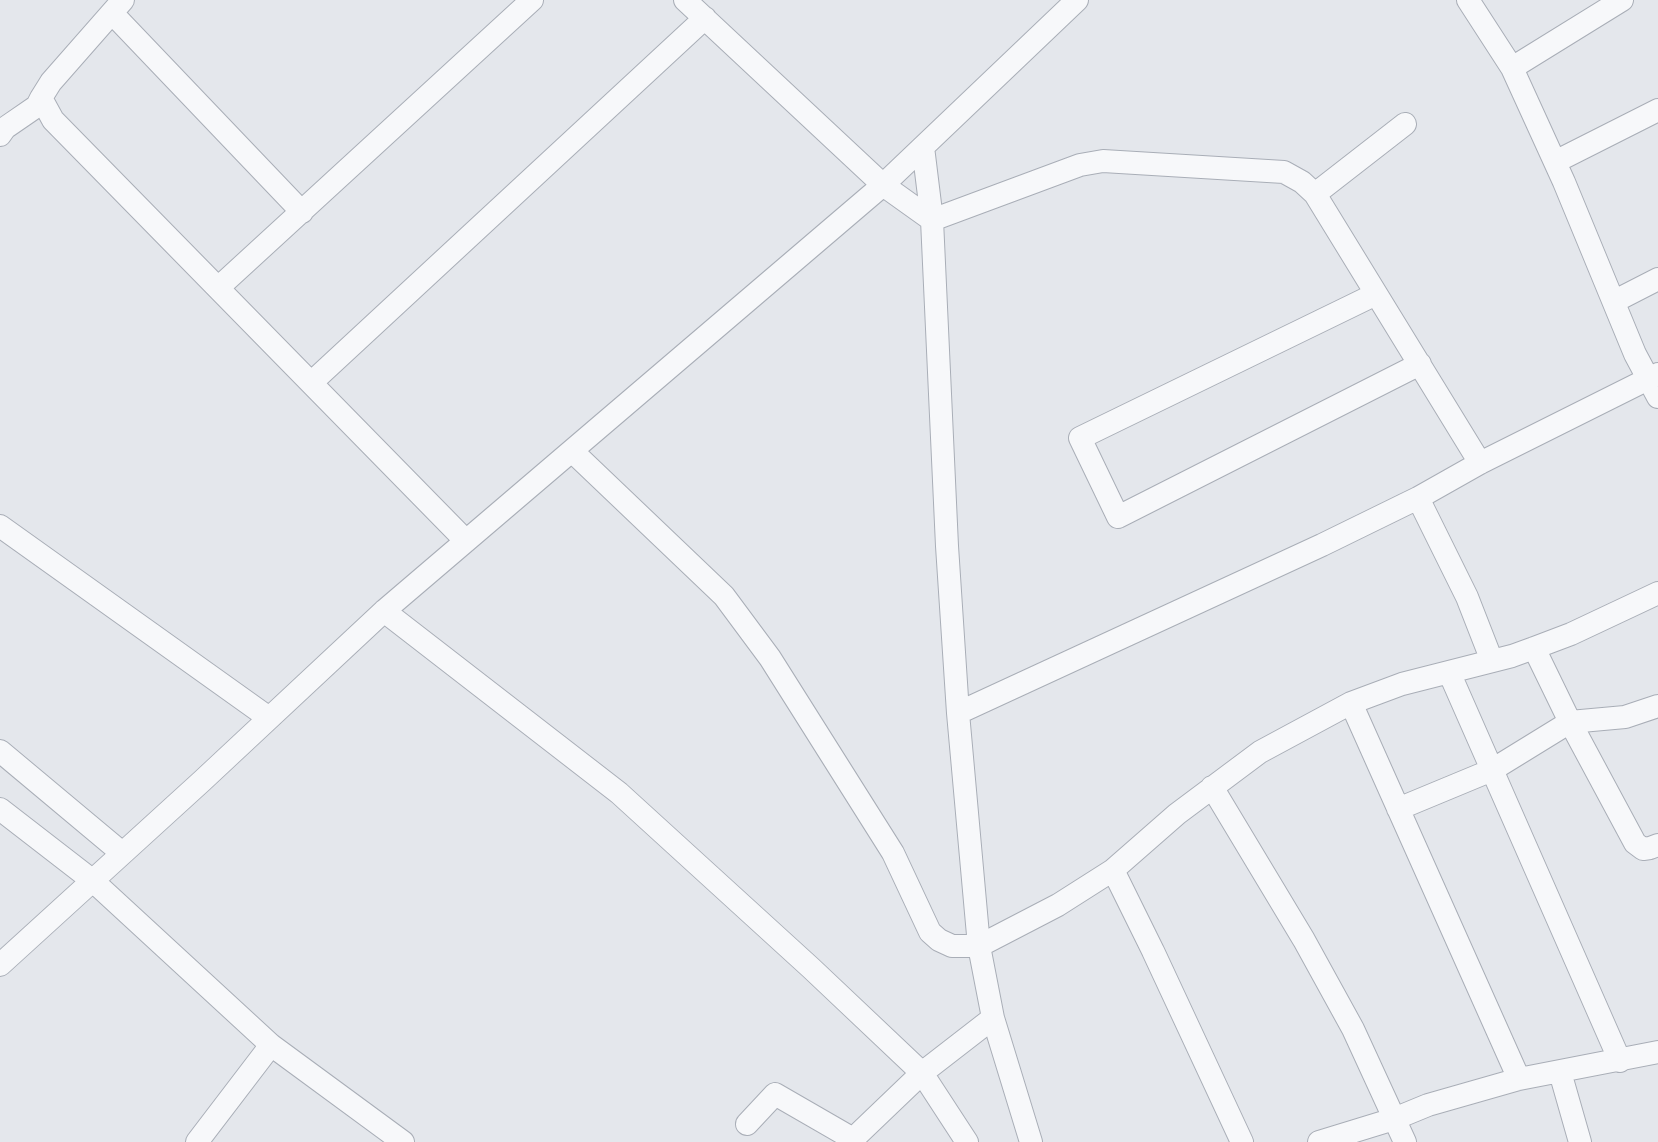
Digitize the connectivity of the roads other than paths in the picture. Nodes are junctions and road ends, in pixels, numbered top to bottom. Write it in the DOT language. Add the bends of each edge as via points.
graph roads {
  1 [pos="532,0"];
  2 [pos="685,0"];
  3 [pos="1077,0"];
  4 [pos="1468,0"];
  5 [pos="1622,0"];
  6 [pos="117,6"];
  7 [pos="704,18"];
  8 [pos="1512,68"];
  9 [pos="41,98"];
  10 [pos="1658,110"];
  11 [pos="1405,124"];
  12 [pos="0,135"];
  13 [pos="923,147"];
  14 [pos="1555,162"];
  15 [pos="883,185"];
  16 [pos="1315,194"];
  17 [pos="302,212"];
  18 [pos="932,220"];
  19 [pos="1658,279"];
  20 [pos="218,288"];
  21 [pos="1376,294"];
  22 [pos="1615,301"];
  23 [pos="1420,364"];
  24 [pos="311,383"];
  25 [pos="1655,383"];
  26 [pos="572,451"];
  27 [pos="1480,463"];
  28 [pos="1418,498"];
  29 [pos="0,526"];
  30 [pos="466,541"];
  31 [pos="1658,593"];
  32 [pos="384,611"];
  33 [pos="1534,648"];
  34 [pos="1492,661"];
  35 [pos="1449,672"];
  36 [pos="1351,704"];
  37 [pos="1658,706"];
  38 [pos="958,713"];
  39 [pos="269,718"];
  40 [pos="1570,722"];
  41 [pos="0,751"];
  42 [pos="1492,770"];
  43 [pos="1212,787"];
  44 [pos="0,809"];
  45 [pos="1398,809"];
  46 [pos="1658,845"];
  47 [pos="122,853"];
  48 [pos="1113,870"];
  49 [pos="93,881"];
  50 [pos="980,946"];
  51 [pos="0,965"];
  52 [pos="993,1018"];
  53 [pos="271,1045"];
  54 [pos="1658,1052"];
  55 [pos="1620,1060"];
  56 [pos="1560,1072"];
  57 [pos="922,1073"];
  58 [pos="1519,1079"];
  59 [pos="1394,1119"];
  60 [pos="747,1124"];
  61 [pos="853,1141"];
  62 [pos="197,1142"];
  63 [pos="403,1142"];
  64 [pos="967,1142"];
  65 [pos="1031,1142"];
  66 [pos="1242,1142"];
  67 [pos="1320,1142"];
  68 [pos="1405,1142"];
  69 [pos="1580,1142"];
  1 -- 17 [label="street"];
  2 -- 7 [label="street"];
  3 -- 13 [label="street"];
  4 -- 8 [label="street"];
  5 -- 8 [label="street"];
  6 -- 9 [label="street" via="51,82"];
  6 -- 17 [label="street"];
  7 -- 15 [label="street"];
  7 -- 24 [label="street"];
  8 -- 14 [label="street"];
  9 -- 12 [label="street" via="37,106 5,128"];
  9 -- 20 [label="street" via="53,120"];
  10 -- 14 [label="street"];
  11 -- 16 [label="street"];
  13 -- 15 [label="street"];
  13 -- 18 [label="street"];
  14 -- 22 [label="street"];
  15 -- 18 [label="street"];
  15 -- 26 [label="street"];
  16 -- 18 [label="street" via="1302,182 1284,172 1104,161 1080,165"];
  16 -- 21 [label="street"];
  17 -- 20 [label="street"];
  18 -- 38 [label="street" via="947,546"];
  19 -- 22 [label="street"];
  20 -- 24 [label="street"];
  21 -- 23 [label="street"];
  21 -- 23 [label="street" via="1080,438 1118,517"];
  22 -- 25 [label="street" via="1636,354"];
  23 -- 27 [label="street"];
  24 -- 30 [label="street"];
  25 -- 27 [label="street"];
  26 -- 30 [label="street"];
  26 -- 50 [label="street" via="724,596 765,652 893,853 930,932 952,946"];
  27 -- 28 [label="street"];
  28 -- 34 [label="street" via="1466,597"];
  28 -- 38 [label="street" via="1322,546"];
  29 -- 39 [label="street"];
  30 -- 32 [label="street"];
  31 -- 33 [label="street" via="1571,634"];
  32 -- 39 [label="street"];
  32 -- 57 [label="street" via="619,793"];
  33 -- 34 [label="street"];
  33 -- 40 [label="street"];
  34 -- 35 [label="street"];
  35 -- 36 [label="street" via="1402,684"];
  35 -- 42 [label="street"];
  36 -- 43 [label="street" via="1260,752"];
  36 -- 45 [label="street"];
  37 -- 40 [label="street" via="1625,717"];
  38 -- 50 [label="street"];
  39 -- 47 [label="street"];
  40 -- 42 [label="street"];
  40 -- 46 [label="street" via="1635,843 1643,849"];
  41 -- 47 [label="street"];
  42 -- 45 [label="street"];
  42 -- 55 [label="street"];
  43 -- 48 [label="street" via="1176,814"];
  43 -- 59 [label="street" via="1304,940 1353,1029"];
  44 -- 49 [label="street"];
  45 -- 58 [label="street"];
  47 -- 49 [label="street"];
  48 -- 50 [label="street" via="1058,905"];
  48 -- 66 [label="street"];
  49 -- 51 [label="street"];
  49 -- 53 [label="street"];
  50 -- 52 [label="street"];
  52 -- 57 [label="street"];
  52 -- 65 [label="street"];
  53 -- 62 [label="street"];
  53 -- 63 [label="street"];
  54 -- 55 [label="street"];
  55 -- 56 [label="street"];
  56 -- 58 [label="street"];
  56 -- 69 [label="street"];
  57 -- 61 [label="street"];
  57 -- 64 [label="street"];
  58 -- 59 [label="street" via="1428,1105"];
  59 -- 67 [label="street"];
  59 -- 68 [label="street"];
  60 -- 61 [label="street" via="775,1094"];
}
